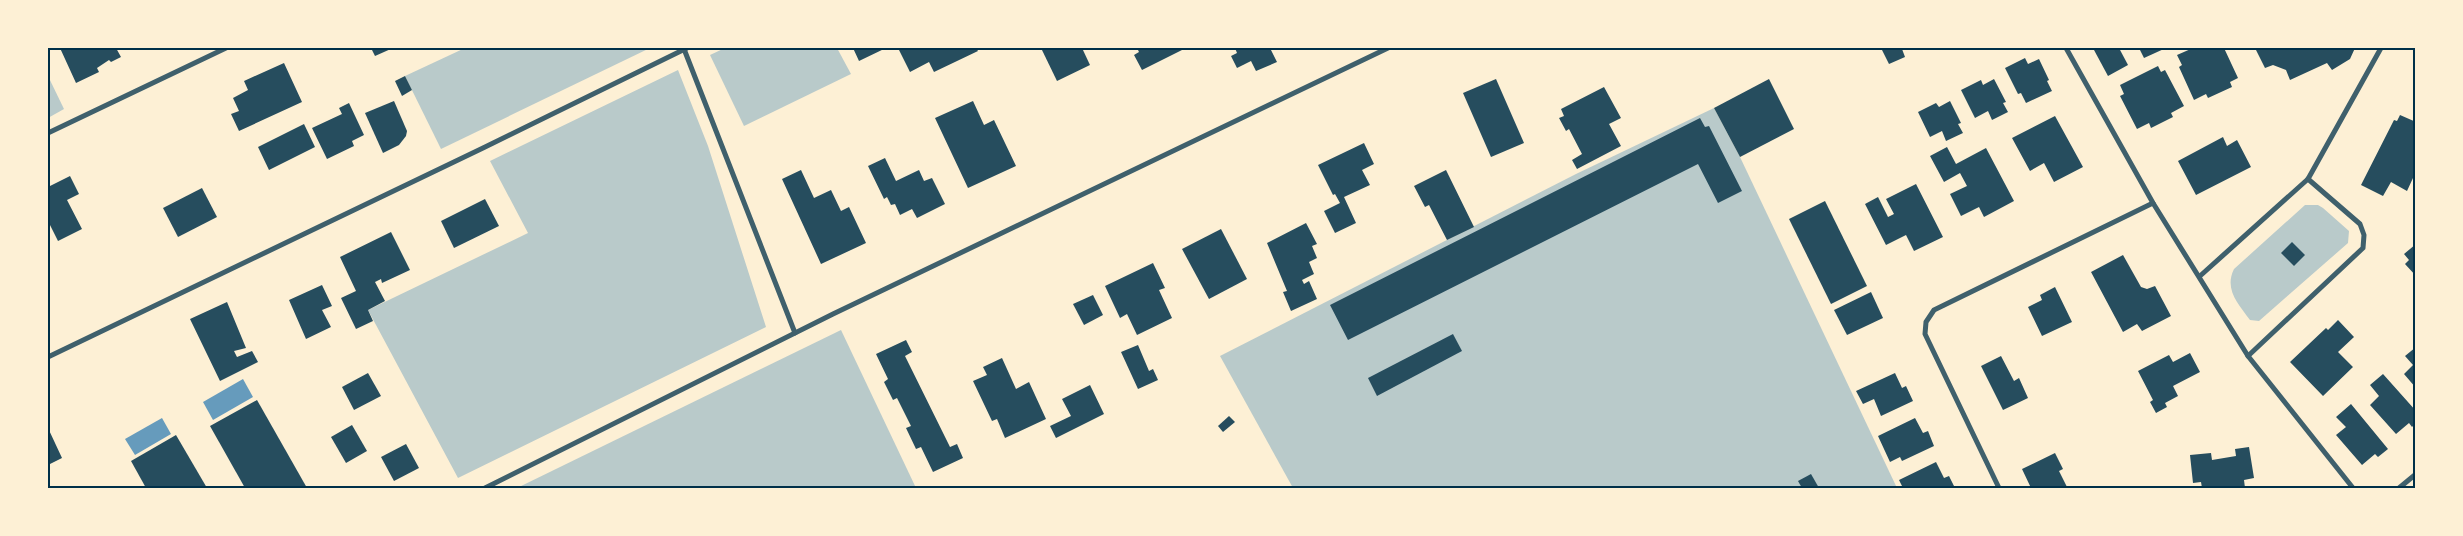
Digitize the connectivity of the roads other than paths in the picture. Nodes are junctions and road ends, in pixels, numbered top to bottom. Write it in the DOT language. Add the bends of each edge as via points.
graph roads {
  1 [pos="226,48"];
  2 [pos="686,48"];
  3 [pos="1372,48"];
  4 [pos="1388,48"];
  5 [pos="2066,48"];
  6 [pos="2381,48"];
  7 [pos="1375,54"];
  8 [pos="48,133"];
  9 [pos="2308,178"];
  10 [pos="2153,203"];
  11 [pos="2200,276"];
  12 [pos="795,333"];
  13 [pos="2248,356"];
  14 [pos="48,358"];
  15 [pos="2416,474"];
  16 [pos="485,488"];
  17 [pos="1998,488"];
  18 [pos="2353,488"];
  19 [pos="2399,488"];
  1 -- 8 [label="street"];
  2 -- 12 [label="street"];
  2 -- 14 [label="street"];
  3 -- 7 [label="street"];
  4 -- 7 [label="street"];
  5 -- 10 [label="street"];
  6 -- 9 [label="street"];
  7 -- 12 [label="street"];
  9 -- 11 [label="street"];
  9 -- 13 [label="street" via="2360,224 2364,235 2363,248"];
  10 -- 11 [label="street"];
  10 -- 17 [label="street" via="1934,310 1926,322 1925,334"];
  11 -- 13 [label="street"];
  12 -- 16 [label="street"];
  13 -- 18 [label="street"];
  15 -- 19 [label="street"];
}
